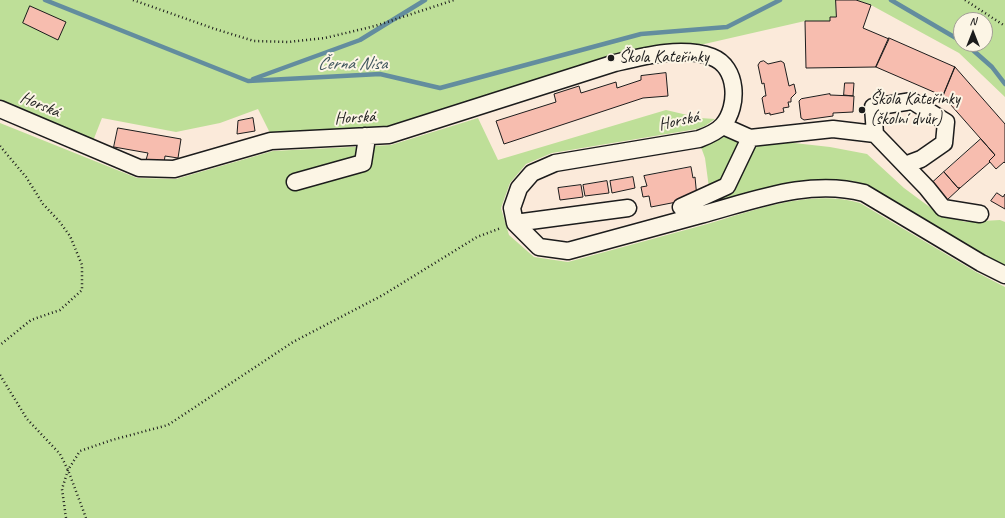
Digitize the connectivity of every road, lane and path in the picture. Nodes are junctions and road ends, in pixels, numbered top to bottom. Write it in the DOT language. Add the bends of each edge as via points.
graph roads {
  1 [pos="133,0"];
  2 [pos="454,0"];
  3 [pos="965,0"];
  4 [pos="1005,26"];
  5 [pos="0,109"];
  6 [pos="723,126"];
  7 [pos="875,134"];
  8 [pos="365,136"];
  9 [pos="750,138"];
  10 [pos="0,146"];
  11 [pos="905,165"];
  12 [pos="295,182"];
  13 [pos="681,207"];
  14 [pos="628,208"];
  15 [pos="980,214"];
  16 [pos="515,223"];
  17 [pos="1005,275"];
  18 [pos="0,345"];
  19 [pos="0,375"];
  20 [pos="68,470"];
  21 [pos="66,518"];
  22 [pos="86,518"];
  1 -- 2 [label="path" via="254,41 288,42 324,38 375,26"];
  3 -- 4 [label="path"];
  5 -- 8 [label="street, Horská" via="139,168 174,169 271,141"];
  6 -- 8 [label="street, Horská" via="733,100 731,75 723,63 712,57 682,52 615,63 389,135"];
  6 -- 9 [label="street"];
  6 -- 16 [label="street, Horská" via="699,139 555,162 532,172 519,188 512,208"];
  7 -- 9 [label="street" via="833,129"];
  7 -- 11 [label="street"];
  7 -- 11 [label="street" via="873,107 912,101 946,122 944,143 921,159"];
  8 -- 12 [label="street" via="363,163"];
  9 -- 13 [label="street" via="727,186"];
  10 -- 18 [label="path" via="70,236 82,265 82,290 60,310 31,320"];
  11 -- 15 [label="street" via="943,208"];
  14 -- 16 [label="street"];
  16 -- 17 [label="street" via="539,247 568,251 783,192 825,187 850,189 864,193"];
  16 -- 20 [label="path" via="477,237 383,296 293,342 168,425 80,451"];
  19 -- 20 [label="path" via="27,419 60,454"];
  20 -- 21 [label="path" via="62,489"];
  20 -- 22 [label="path"];
}
